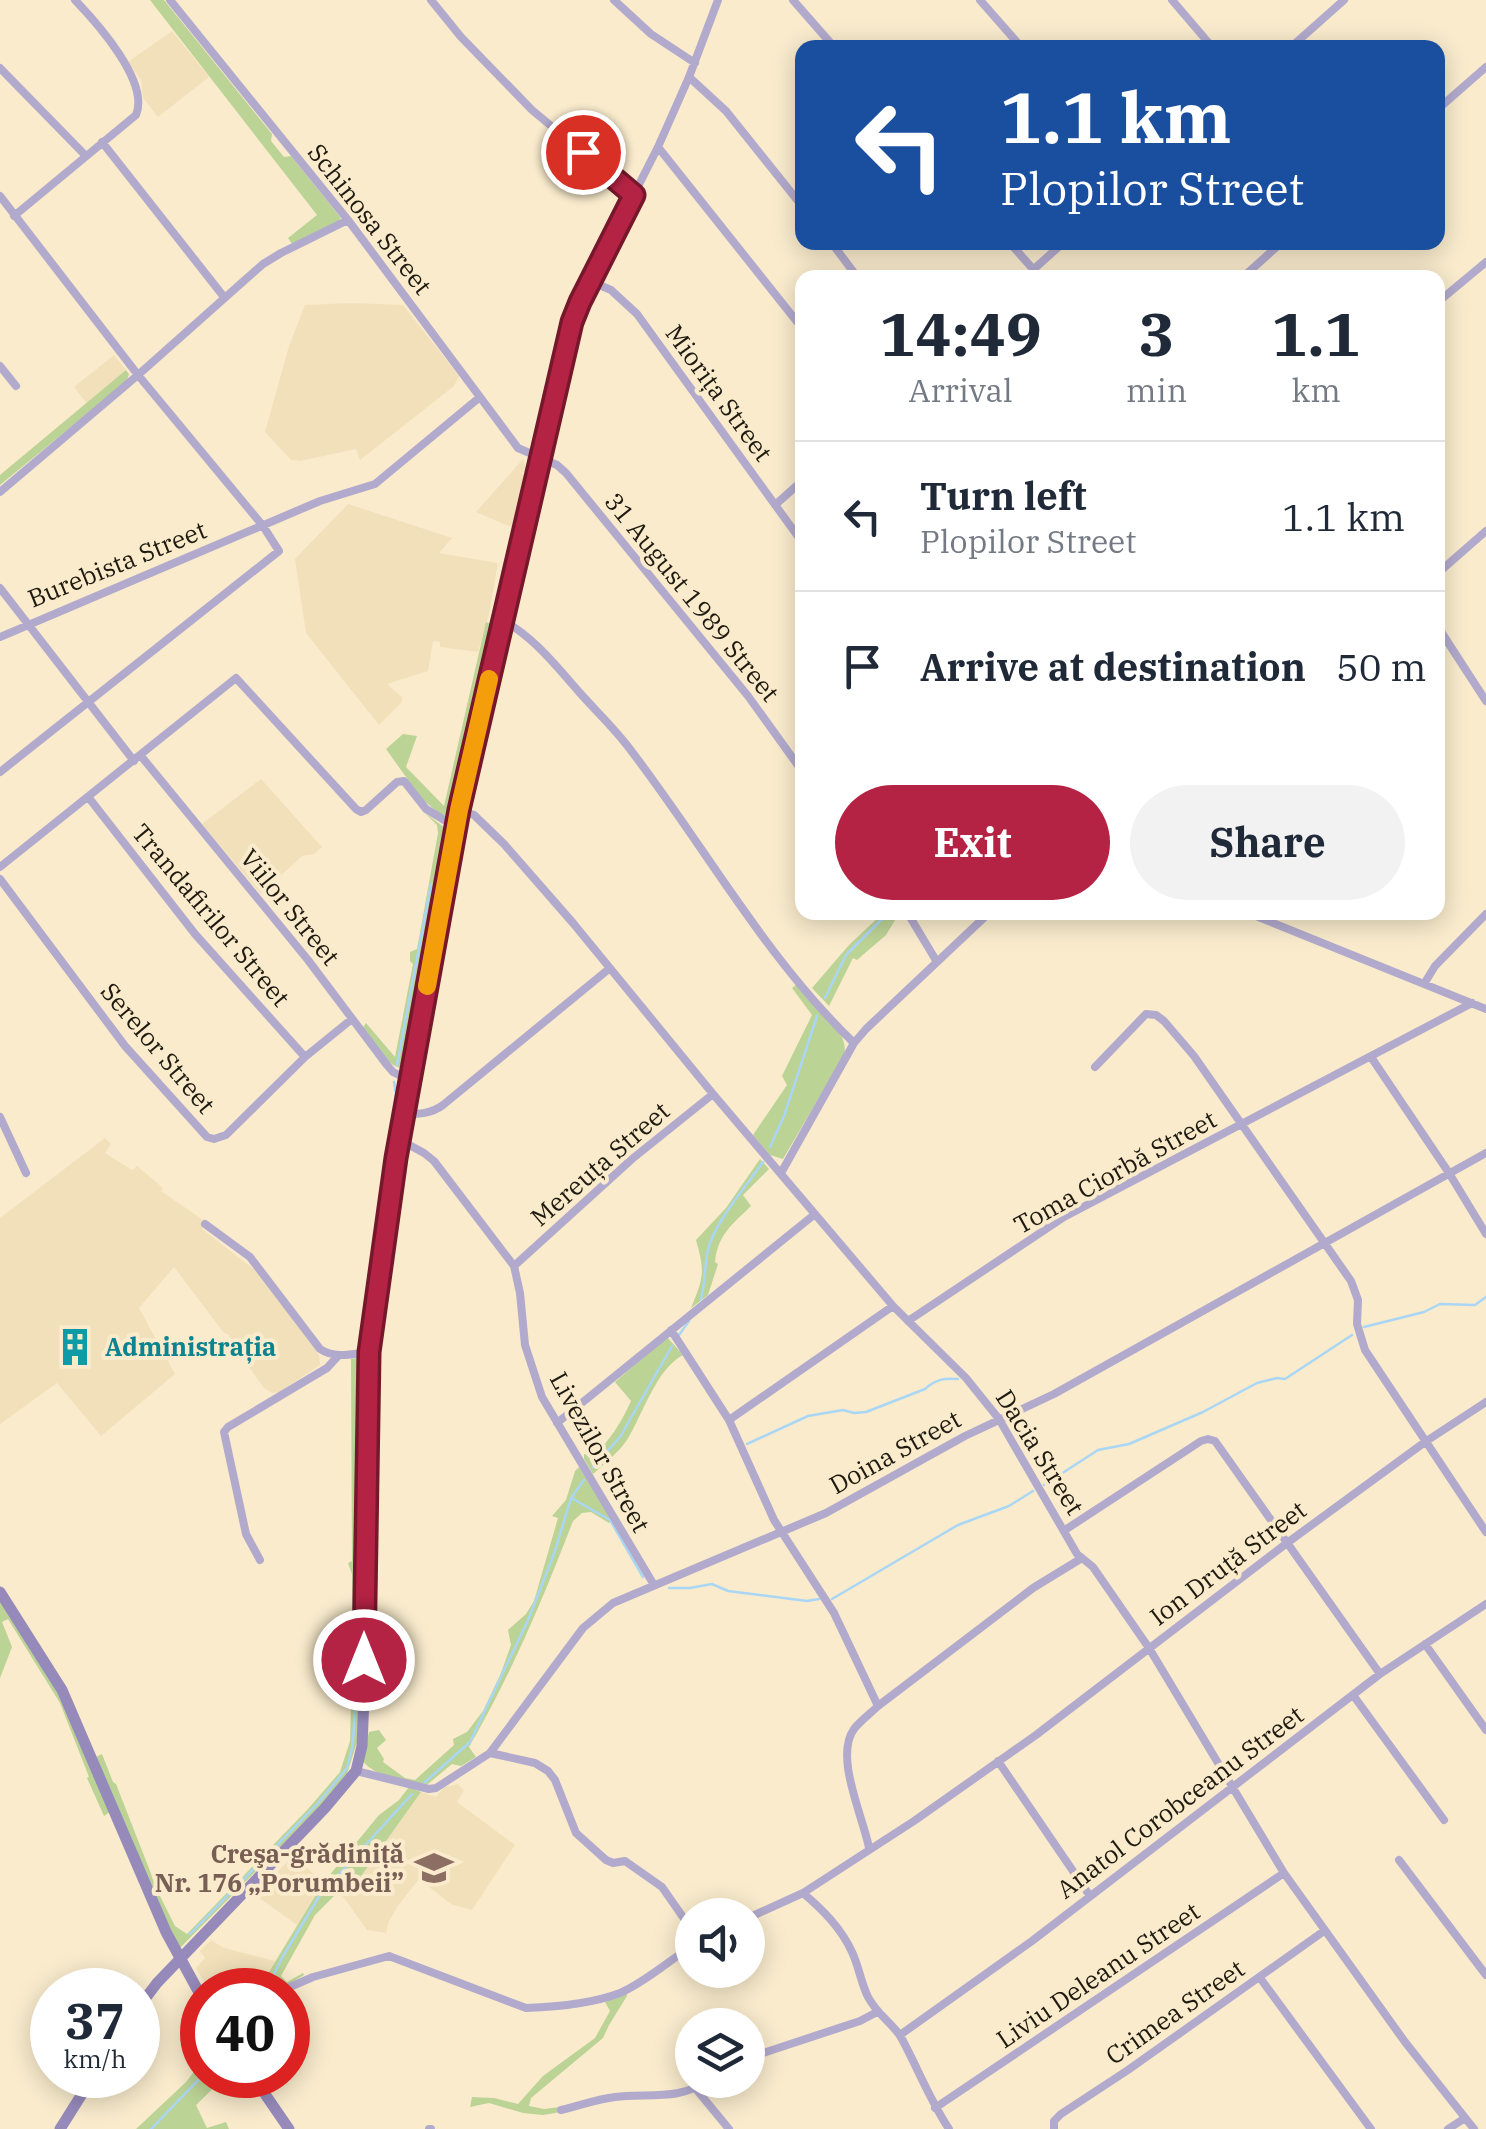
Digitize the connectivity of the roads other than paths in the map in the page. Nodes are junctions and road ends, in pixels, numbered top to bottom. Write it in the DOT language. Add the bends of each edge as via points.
graph roads {
  1 [pos="75,0"];
  2 [pos="170,0"];
  3 [pos="431,0"];
  4 [pos="614,0"];
  5 [pos="718,0"];
  6 [pos="794,0"];
  7 [pos="980,0"];
  8 [pos="1172,0"];
  9 [pos="1344,0"];
  10 [pos="828,40"];
  11 [pos="1015,40"];
  12 [pos="1206,40"];
  13 [pos="1299,40"];
  14 [pos="695,63"];
  15 [pos="1486,67"];
  16 [pos="0,68"];
  17 [pos="690,77"];
  18 [pos="1445,103"];
  19 [pos="102,142"];
  20 [pos="658,147"];
  21 [pos="86,156"];
  22 [pos="634,195"];
  23 [pos="0,196"];
  24 [pos="795,197"];
  25 [pos="14,216"];
  26 [pos="348,220"];
  27 [pos="1016,250"];
  28 [pos="1055,250"];
  29 [pos="1273,250"];
  30 [pos="1486,262"];
  31 [pos="1033,269"];
  32 [pos="1251,270"];
  33 [pos="590,281"];
  34 [pos="1445,296"];
  35 [pos="224,297"];
  36 [pos="795,319"];
  37 [pos="0,366"];
  38 [pos="138,375"];
  39 [pos="16,386"];
  40 [pos="480,397"];
  41 [pos="540,458"];
  42 [pos="795,486"];
  43 [pos="0,492"];
  44 [pos="774,504"];
  45 [pos="263,526"];
  46 [pos="1486,531"];
  47 [pos="795,532"];
  48 [pos="1445,567"];
  49 [pos="0,588"];
  50 [pos="502,620"];
  51 [pos="28,624"];
  52 [pos="0,637"];
  53 [pos="1445,637"];
  54 [pos="1486,701"];
  55 [pos="88,703"];
  56 [pos="137,758"];
  57 [pos="795,761"];
  58 [pos="0,772"];
  59 [pos="89,798"];
  60 [pos="459,810"];
  61 [pos="456,827"];
  62 [pos="0,868"];
  63 [pos="0,879"];
  64 [pos="1486,914"];
  65 [pos="912,920"];
  66 [pos="982,920"];
  67 [pos="1266,920"];
  68 [pos="937,962"];
  69 [pos="610,968"];
  70 [pos="1424,984"];
  71 [pos="1472,1004"];
  72 [pos="1486,1009"];
  73 [pos="352,1019"];
  74 [pos="854,1043"];
  75 [pos="305,1057"];
  76 [pos="1371,1057"];
  77 [pos="1095,1067"];
  78 [pos="409,1080"];
  79 [pos="713,1094"];
  80 [pos="405,1114"];
  81 [pos="0,1117"];
  82 [pos="1241,1125"];
  83 [pos="400,1140"];
  84 [pos="1486,1153"];
  85 [pos="26,1173"];
  86 [pos="781,1173"];
  87 [pos="1449,1174"];
  88 [pos="815,1214"];
  89 [pos="204,1224"];
  90 [pos="1486,1234"];
  91 [pos="1326,1243"];
  92 [pos="514,1266"];
  93 [pos="894,1306"];
  94 [pos="908,1321"];
  95 [pos="671,1330"];
  96 [pos="369,1352"];
  97 [pos="338,1356"];
  98 [pos="1486,1402"];
  99 [pos="999,1419"];
  100 [pos="729,1420"];
  101 [pos="557,1423"];
  102 [pos="1425,1442"];
  103 [pos="1065,1530"];
  104 [pos="1486,1532"];
  105 [pos="783,1533"];
  106 [pos="1287,1543"];
  107 [pos="1082,1558"];
  108 [pos="260,1560"];
  109 [pos="654,1586"];
  110 [pos="0,1592"];
  111 [pos="1486,1604"];
  112 [pos="1425,1644"];
  113 [pos="1149,1648"];
  114 [pos="1380,1674"];
  115 [pos="1353,1695"];
  116 [pos="878,1706"];
  117 [pos="1486,1730"];
  118 [pos="490,1754"];
  119 [pos="998,1761"];
  120 [pos="356,1772"];
  121 [pos="1232,1787"];
  122 [pos="1444,1820"];
  123 [pos="869,1848"];
  124 [pos="1399,1860"];
  125 [pos="1284,1873"];
  126 [pos="803,1892"];
  127 [pos="1090,1896"];
  128 [pos="675,1906"];
  129 [pos="765,1910"];
  130 [pos="1324,1932"];
  131 [pos="675,1957"];
  132 [pos="180,1961"];
  133 [pos="184,1968"];
  134 [pos="1486,1975"];
  135 [pos="310,1977"];
  136 [pos="1260,1978"];
  137 [pos="160,1981"];
  138 [pos="877,2012"];
  139 [pos="900,2034"];
  140 [pos="765,2052"];
  141 [pos="675,2094"];
  142 [pos="80,2098"];
  143 [pos="268,2098"];
  144 [pos="703,2098"];
  145 [pos="935,2108"];
  146 [pos="561,2110"];
  147 [pos="1465,2118"];
  148 [pos="60,2129"];
  149 [pos="289,2129"];
  150 [pos="729,2129"];
  151 [pos="949,2129"];
  152 [pos="1054,2129"];
  153 [pos="1371,2129"];
  154 [pos="1448,2129"];
  155 [pos="1474,2129"];
  1 -- 19 [label="street" via="110,42 138,94 136,114"];
  2 -- 26 [label="street, Schinosa Street"];
  3 -- 22 [label="street" via="532,110"];
  4 -- 14 [label="street"];
  5 -- 14 [label="street"];
  6 -- 10 [label="street"];
  7 -- 11 [label="street"];
  8 -- 12 [label="street"];
  9 -- 13 [label="street"];
  14 -- 17 [label="street"];
  15 -- 18 [label="street"];
  16 -- 21 [label="street"];
  17 -- 20 [label="street"];
  17 -- 24 [label="street" via="736,122"];
  19 -- 21 [label="street"];
  19 -- 35 [label="street"];
  20 -- 22 [label="street"];
  20 -- 36 [label="street"];
  21 -- 25 [label="street"];
  22 -- 33 [label="street"];
  23 -- 25 [label="street"];
  25 -- 38 [label="street"];
  26 -- 35 [label="street" via="280,253"];
  26 -- 40 [label="street, Schinosa Street"];
  27 -- 31 [label="street"];
  28 -- 31 [label="street"];
  29 -- 32 [label="street"];
  30 -- 34 [label="street"];
  33 -- 41 [label="street" via="572,322"];
  33 -- 44 [label="street, Miorița Street" via="637,314"];
  35 -- 38 [label="street"];
  37 -- 39 [label="street"];
  38 -- 43 [label="street"];
  38 -- 45 [label="street"];
  40 -- 41 [label="street, Schinosa Street" via="518,448"];
  40 -- 45 [label="street, Burebista Street" via="375,484"];
  41 -- 50 [label="street"];
  41 -- 57 [label="street, 31 August 1989 Street" via="566,473"];
  42 -- 44 [label="street"];
  44 -- 47 [label="street, Miorița Street"];
  45 -- 51 [label="street, Burebista Street"];
  45 -- 55 [label="street" via="278,551"];
  46 -- 48 [label="street"];
  49 -- 51 [label="street, Burebista Street"];
  50 -- 60 [label="street"];
  50 -- 74 [label="street" via="542,650 625,743 786,967"];
  51 -- 52 [label="street"];
  51 -- 55 [label="street, Viilor Street"];
  53 -- 54 [label="street"];
  55 -- 56 [label="street, Viilor Street"];
  55 -- 58 [label="street"];
  56 -- 59 [label="street"];
  56 -- 61 [label="street" via="236,678 358,811 400,780"];
  56 -- 73 [label="street, Viilor Street"];
  59 -- 62 [label="street"];
  59 -- 75 [label="street, Trandafirilor Street" via="195,934"];
  60 -- 61 [label="street"];
  60 -- 69 [label="street, Dacia Street" via="474,815 504,844"];
  61 -- 78 [label="street"];
  63 -- 75 [label="street, Serelor Street" via="125,1046 207,1137 226,1135"];
  64 -- 70 [label="street"];
  65 -- 68 [label="street"];
  66 -- 68 [label="street"];
  67 -- 70 [label="street"];
  68 -- 74 [label="street"];
  69 -- 79 [label="street, Dacia Street"];
  69 -- 80 [label="street" via="435,1111"];
  70 -- 71 [label="street"];
  71 -- 72 [label="street"];
  71 -- 76 [label="street, Toma Ciorbă Street"];
  73 -- 75 [label="street, Serelor Street"];
  73 -- 78 [label="street, Viilor Street" via="386,1065"];
  74 -- 86 [label="street"];
  76 -- 82 [label="street, Toma Ciorbă Street"];
  76 -- 87 [label="street"];
  77 -- 82 [label="street, Toma Ciorbă Street" via="1146,1014 1156,1015"];
  78 -- 80 [label="street"];
  79 -- 86 [label="street, Dacia Street"];
  79 -- 92 [label="street, Mereuța Street"];
  80 -- 83 [label="street"];
  81 -- 85 [label="street"];
  82 -- 91 [label="street"];
  82 -- 94 [label="street, Toma Ciorbă Street" via="1064,1217"];
  83 -- 92 [label="street, Livezilor Street" via="434,1161"];
  83 -- 96 [label="street"];
  84 -- 87 [label="street, Doina Street"];
  86 -- 88 [label="street, Dacia Street"];
  87 -- 90 [label="street"];
  87 -- 91 [label="street, Doina Street"];
  88 -- 93 [label="street, Dacia Street"];
  88 -- 95 [label="street"];
  89 -- 97 [label="street" via="250,1257 320,1349"];
  91 -- 99 [label="street, Doina Street"];
  91 -- 102 [label="street" via="1356,1292 1365,1350"];
  92 -- 101 [label="street, Livezilor Street" via="525,1345"];
  93 -- 94 [label="street, Dacia Street"];
  93 -- 100 [label="street"];
  94 -- 99 [label="street, Dacia Street"];
  95 -- 100 [label="street"];
  95 -- 101 [label="street"];
  96 -- 97 [label="street"];
  96 -- 120 [label="street" via="364,1697"];
  97 -- 108 [label="street" via="228,1427 224,1438 246,1534"];
  98 -- 102 [label="street, Ion Druță Street"];
  99 -- 103 [label="street, Dacia Street"];
  99 -- 105 [label="street, Doina Street"];
  100 -- 105 [label="street"];
  101 -- 109 [label="street, Livezilor Street"];
  102 -- 104 [label="street"];
  102 -- 106 [label="street, Ion Druță Street"];
  103 -- 106 [label="street" via="1208,1439"];
  103 -- 107 [label="street, Dacia Street"];
  105 -- 109 [label="street, Doina Street"];
  105 -- 116 [label="street" via="834,1612"];
  106 -- 113 [label="street, Ion Druță Street"];
  106 -- 114 [label="street"];
  107 -- 113 [label="street, Dacia Street"];
  107 -- 116 [label="street"];
  109 -- 118 [label="street, Doina Street" via="613,1604 584,1628"];
  110 -- 132 [label="street" via="62,1690"];
  111 -- 112 [label="street, Anatol Corobceanu Street"];
  112 -- 114 [label="street, Anatol Corobceanu Street"];
  112 -- 117 [label="street"];
  113 -- 119 [label="street, Ion Druță Street"];
  113 -- 121 [label="street, Dacia Street"];
  114 -- 115 [label="street, Anatol Corobceanu Street"];
  115 -- 121 [label="street, Anatol Corobceanu Street"];
  115 -- 122 [label="street"];
  116 -- 123 [label="street" via="852,1730 846,1768"];
  118 -- 120 [label="street, Doina Street" via="429,1789"];
  118 -- 128 [label="street" via="548,1771 576,1833 606,1860 625,1861 662,1887"];
  119 -- 123 [label="street, Ion Druță Street"];
  119 -- 127 [label="street"];
  120 -- 132 [label="street"];
  121 -- 125 [label="street, Dacia Street"];
  121 -- 127 [label="street, Anatol Corobceanu Street"];
  123 -- 126 [label="street, Ion Druță Street"];
  124 -- 134 [label="street"];
  125 -- 130 [label="street, Dacia Street"];
  125 -- 145 [label="street, Liviu Deleanu Street"];
  126 -- 129 [label="street, Ion Druță Street"];
  126 -- 138 [label="street" via="845,1938"];
  127 -- 139 [label="street, Anatol Corobceanu Street"];
  130 -- 136 [label="street, Crimea Street"];
  130 -- 147 [label="street, Dacia Street"];
  131 -- 135 [label="street" via="624,1991 542,2008 526,2008 389,1956"];
  132 -- 133 [label="street"];
  132 -- 137 [label="street"];
  136 -- 152 [label="street, Crimea Street" via="1060,2114"];
  136 -- 153 [label="street"];
  138 -- 139 [label="street"];
  138 -- 140 [label="street"];
  139 -- 145 [label="street"];
  141 -- 146 [label="street" via="611,2097"];
  142 -- 148 [label="street"];
  143 -- 149 [label="street"];
  144 -- 150 [label="street"];
  145 -- 151 [label="street"];
  147 -- 154 [label="street"];
  147 -- 155 [label="street, Dacia Street"];
}
